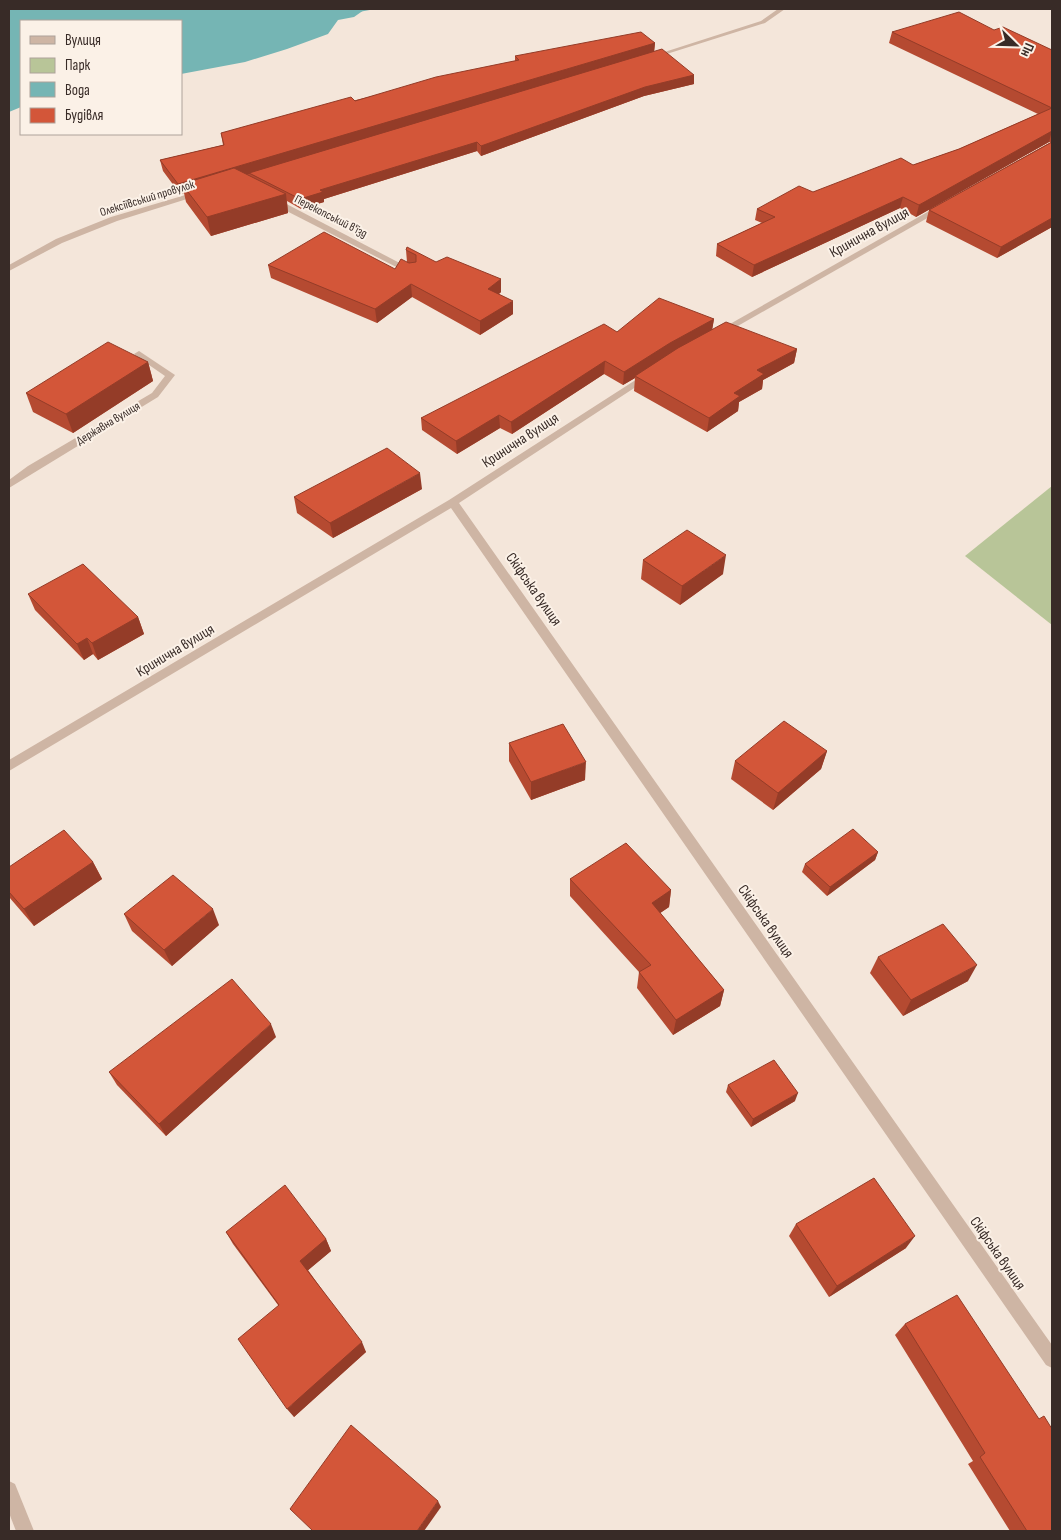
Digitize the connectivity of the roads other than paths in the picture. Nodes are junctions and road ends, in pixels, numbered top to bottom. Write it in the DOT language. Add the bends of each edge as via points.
graph roads {
  1 [pos="782,9"];
  2 [pos="644,60"];
  3 [pos="213,190"];
  4 [pos="261,194"];
  5 [pos="949,204"];
  6 [pos="9,268"];
  7 [pos="413,272"];
  8 [pos="707,339"];
  9 [pos="140,354"];
  10 [pos="656,369"];
  11 [pos="9,486"];
  12 [pos="454,502"];
  13 [pos="9,766"];
  14 [pos="1052,1359"];
  15 [pos="9,1490"];
  16 [pos="25,1531"];
  1 -- 2 [label="street" via="763,22"];
  3 -- 6 [label="street, Олексіївський провулок" via="114,219 59,241"];
  4 -- 7 [label="street, Перекопський в'їзд"];
  5 -- 8 [label="street, Кринична вулиця"];
  9 -- 11 [label="street, Державна вулиця" via="170,375 155,395 32,468"];
  10 -- 12 [label="street, Кринична вулиця"];
  12 -- 13 [label="street, Кринична вулиця"];
  12 -- 14 [label="street, Скіфська вулиця"];
  15 -- 16 [label="street"];
}
